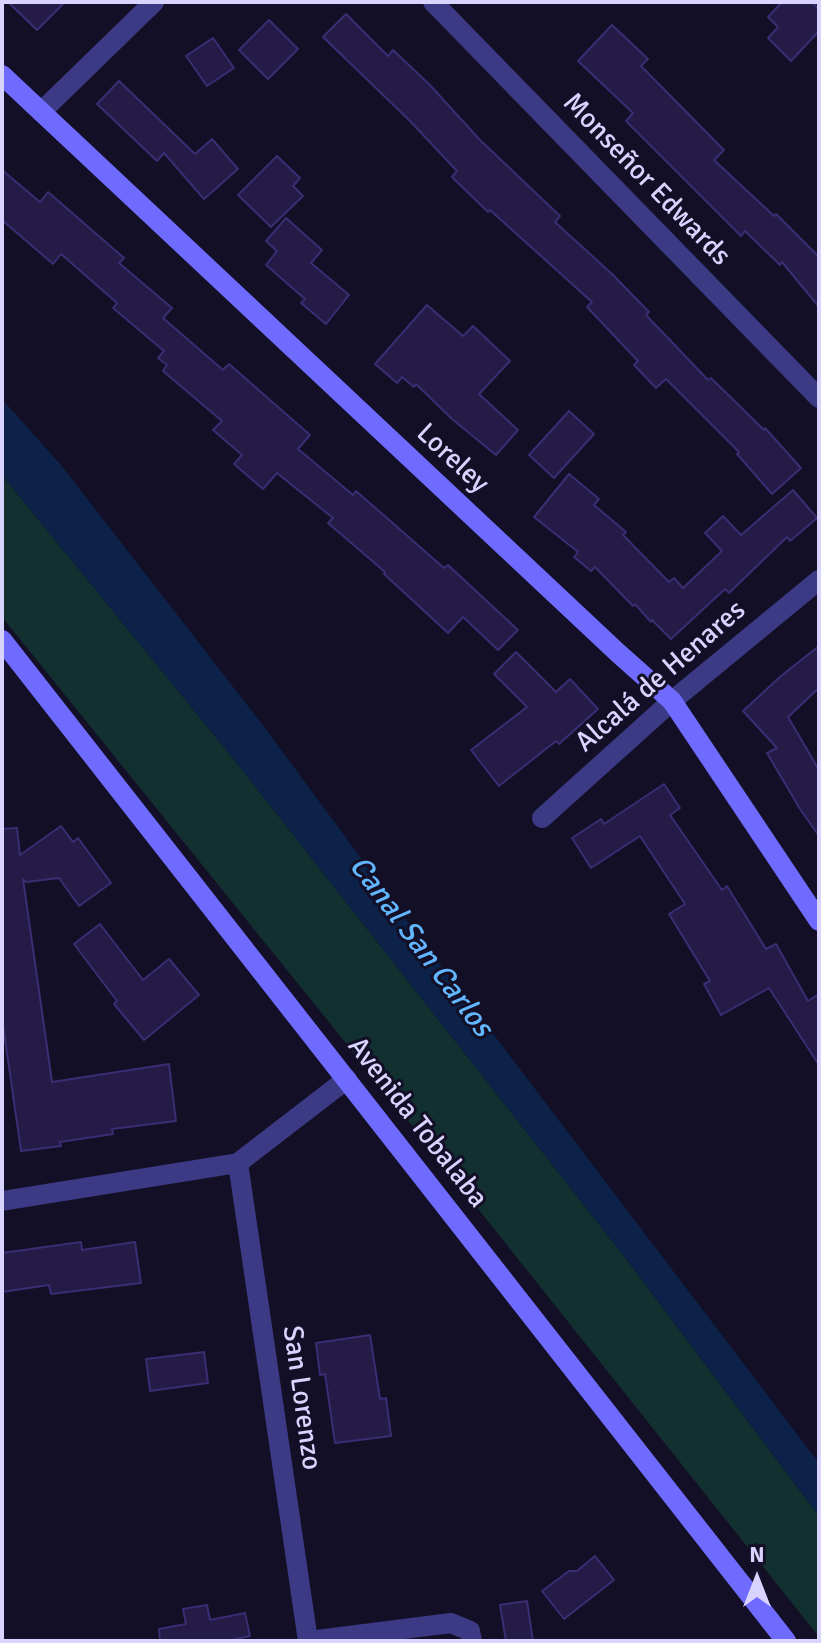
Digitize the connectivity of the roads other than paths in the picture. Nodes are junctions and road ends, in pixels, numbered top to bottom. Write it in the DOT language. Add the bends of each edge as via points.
graph roads {
  1 [pos="154,2"];
  2 [pos="433,2"];
  3 [pos="2,75"];
  4 [pos="41,112"];
  5 [pos="819,398"];
  6 [pos="819,580"];
  7 [pos="2,640"];
  8 [pos="672,701"];
  9 [pos="542,818"];
  10 [pos="819,921"];
  11 [pos="347,1079"];
  12 [pos="238,1163"];
  13 [pos="2,1201"];
  14 [pos="308,1641"];
  15 [pos="472,1641"];
  16 [pos="786,1641"];
  1 -- 4 [label="street"];
  2 -- 5 [label="street, Monseñor Edwards"];
  3 -- 4 [label="main road, Loreley"];
  4 -- 8 [label="main road, Loreley"];
  6 -- 8 [label="street, Alcalá de Henares"];
  7 -- 11 [label="main road, Avenida Tobalaba"];
  8 -- 9 [label="street, Alcalá de Henares"];
  8 -- 10 [label="main road, Loreley"];
  11 -- 12 [label="street"];
  11 -- 16 [label="main road, Avenida Tobalaba"];
  12 -- 13 [label="street"];
  12 -- 14 [label="street, San Lorenzo"];
  14 -- 15 [label="street" via="451,1623 470,1631"];
}
